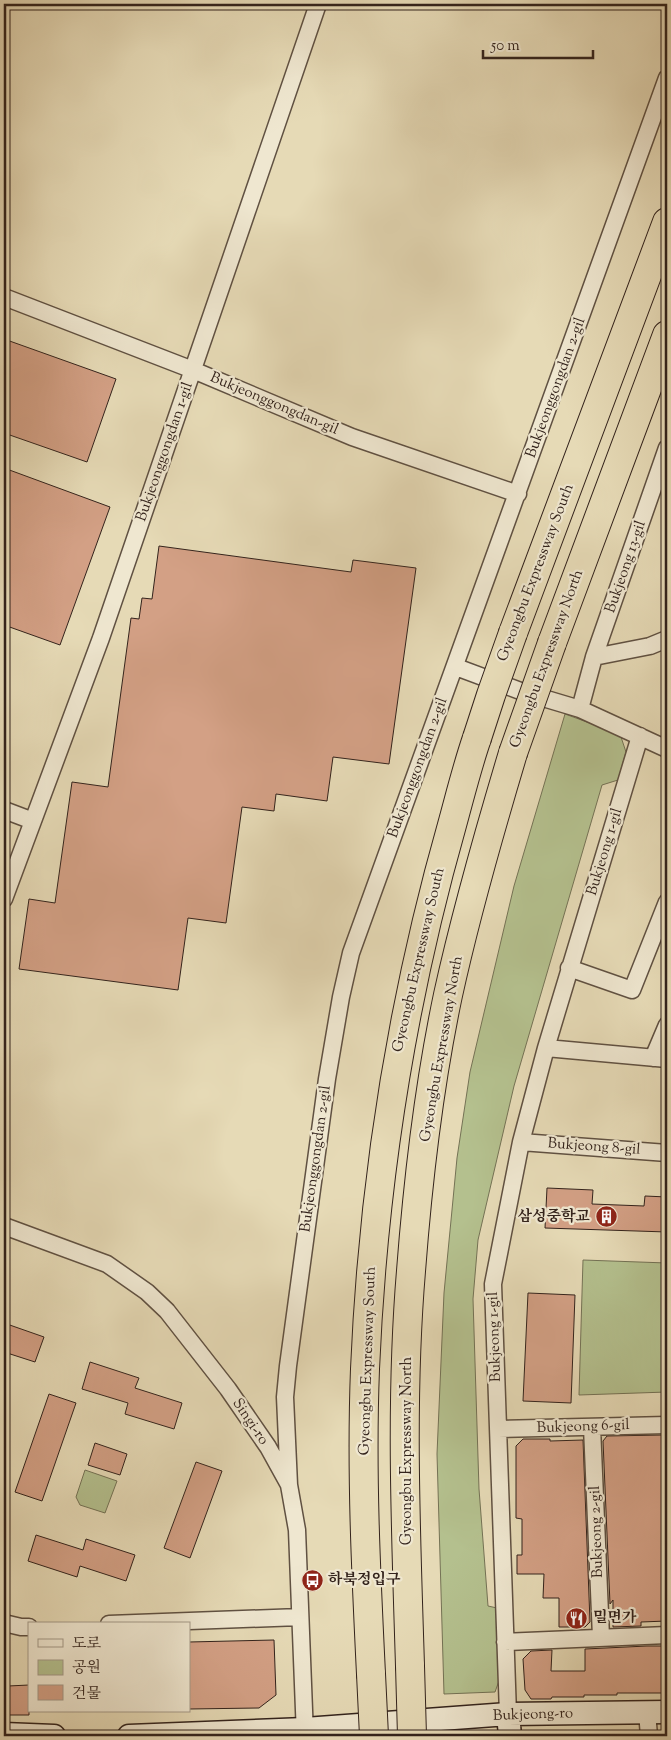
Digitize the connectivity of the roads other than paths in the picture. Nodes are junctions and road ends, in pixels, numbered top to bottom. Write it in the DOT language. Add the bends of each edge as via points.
graph roads {
  1 [pos="318,4"];
  2 [pos="667,78"];
  3 [pos="667,222"];
  4 [pos="4,297"];
  5 [pos="667,335"];
  6 [pos="193,370"];
  7 [pos="667,448"];
  8 [pos="518,494"];
  9 [pos="667,639"];
  10 [pos="594,657"];
  11 [pos="456,667"];
  12 [pos="580,709"];
  13 [pos="640,736"];
  14 [pos="667,749"];
  15 [pos="4,810"];
  16 [pos="33,821"];
  17 [pos="4,899"];
  18 [pos="667,902"];
  19 [pos="664,920"];
  20 [pos="569,968"];
  21 [pos="667,1025"];
  22 [pos="546,1048"];
  23 [pos="660,1058"];
  24 [pos="522,1142"];
  25 [pos="667,1153"];
  26 [pos="4,1226"];
  27 [pos="667,1424"];
  28 [pos="592,1427"];
  29 [pos="498,1429"];
  30 [pos="289,1485"];
  31 [pos="300,1617"];
  32 [pos="164,1622"];
  33 [pos="4,1623"];
  34 [pos="28,1627"];
  35 [pos="667,1635"];
  36 [pos="601,1637"];
  37 [pos="505,1642"];
  38 [pos="657,1712"];
  39 [pos="509,1725"];
  40 [pos="305,1733"];
  41 [pos="4,1734"];
  42 [pos="54,1736"];
  43 [pos="129,1736"];
  44 [pos="374,1736"];
  45 [pos="412,1736"];
  46 [pos="649,1736"];
  1 -- 6 [label="street, Bukjeonggongdan 1-gil"];
  2 -- 8 [label="street, Bukjeonggongdan 2-gil"];
  3 -- 44 [label="highway, Gyeongbu Expressway South, bridge" via="494,686 436,884 408,1000 378,1192 365,1372 364,1505"];
  4 -- 6 [label="street, Bukjeonggongdan-gil"];
  5 -- 45 [label="highway, Gyeongbu Expressway North, bridge" via="513,753 448,995 433,1080 410,1272 405,1481"];
  6 -- 8 [label="street, Bukjeonggongdan-gil" via="352,437"];
  6 -- 16 [label="street, Bukjeonggongdan 1-gil"];
  7 -- 10 [label="street, Bukjeong 13-gil"];
  8 -- 11 [label="street, Bukjeonggongdan 2-gil"];
  9 -- 10 [label="street" via="650,646"];
  10 -- 12 [label="street, Bukjeong 13-gil"];
  11 -- 12 [label="street"];
  11 -- 30 [label="street, Bukjeonggongdan 2-gil" via="351,954 341,997 288,1366 285,1397"];
  12 -- 13 [label="street"];
  13 -- 14 [label="street"];
  13 -- 20 [label="street, Bukjeong 1-gil"];
  15 -- 16 [label="street"];
  16 -- 17 [label="street, Bukjeonggongdan 1-gil"];
  18 -- 19 [label="street"];
  19 -- 20 [label="street" via="632,990"];
  20 -- 22 [label="street, Bukjeong 1-gil"];
  21 -- 23 [label="street"];
  22 -- 23 [label="street"];
  22 -- 24 [label="street, Bukjeong 1-gil"];
  24 -- 25 [label="street, Bukjeong 8-gil"];
  24 -- 29 [label="street, Bukjeong 1-gil" via="493,1284"];
  26 -- 30 [label="street, Singi-ro" via="107,1264 147,1292 167,1311 228,1389"];
  27 -- 28 [label="street, Bukjeong 6-gil"];
  28 -- 29 [label="street, Bukjeong 6-gil"];
  28 -- 36 [label="street, Bukjeong 2-gil"];
  29 -- 37 [label="street, Bukjeong 1-gil"];
  30 -- 31 [label="street, Singi-ro" via="297,1530"];
  31 -- 32 [label="street"];
  31 -- 40 [label="street, Singi-ro"];
  33 -- 34 [label="street"];
  35 -- 36 [label="street"];
  36 -- 37 [label="street"];
  37 -- 39 [label="street, Bukjeong 1-gil"];
  38 -- 39 [label="street, Bukjeong-ro"];
  38 -- 46 [label="street"];
  39 -- 40 [label="street, Bukjeong-ro"];
  40 -- 43 [label="street, Bukjeong-ro"];
  41 -- 42 [label="street"];
}
